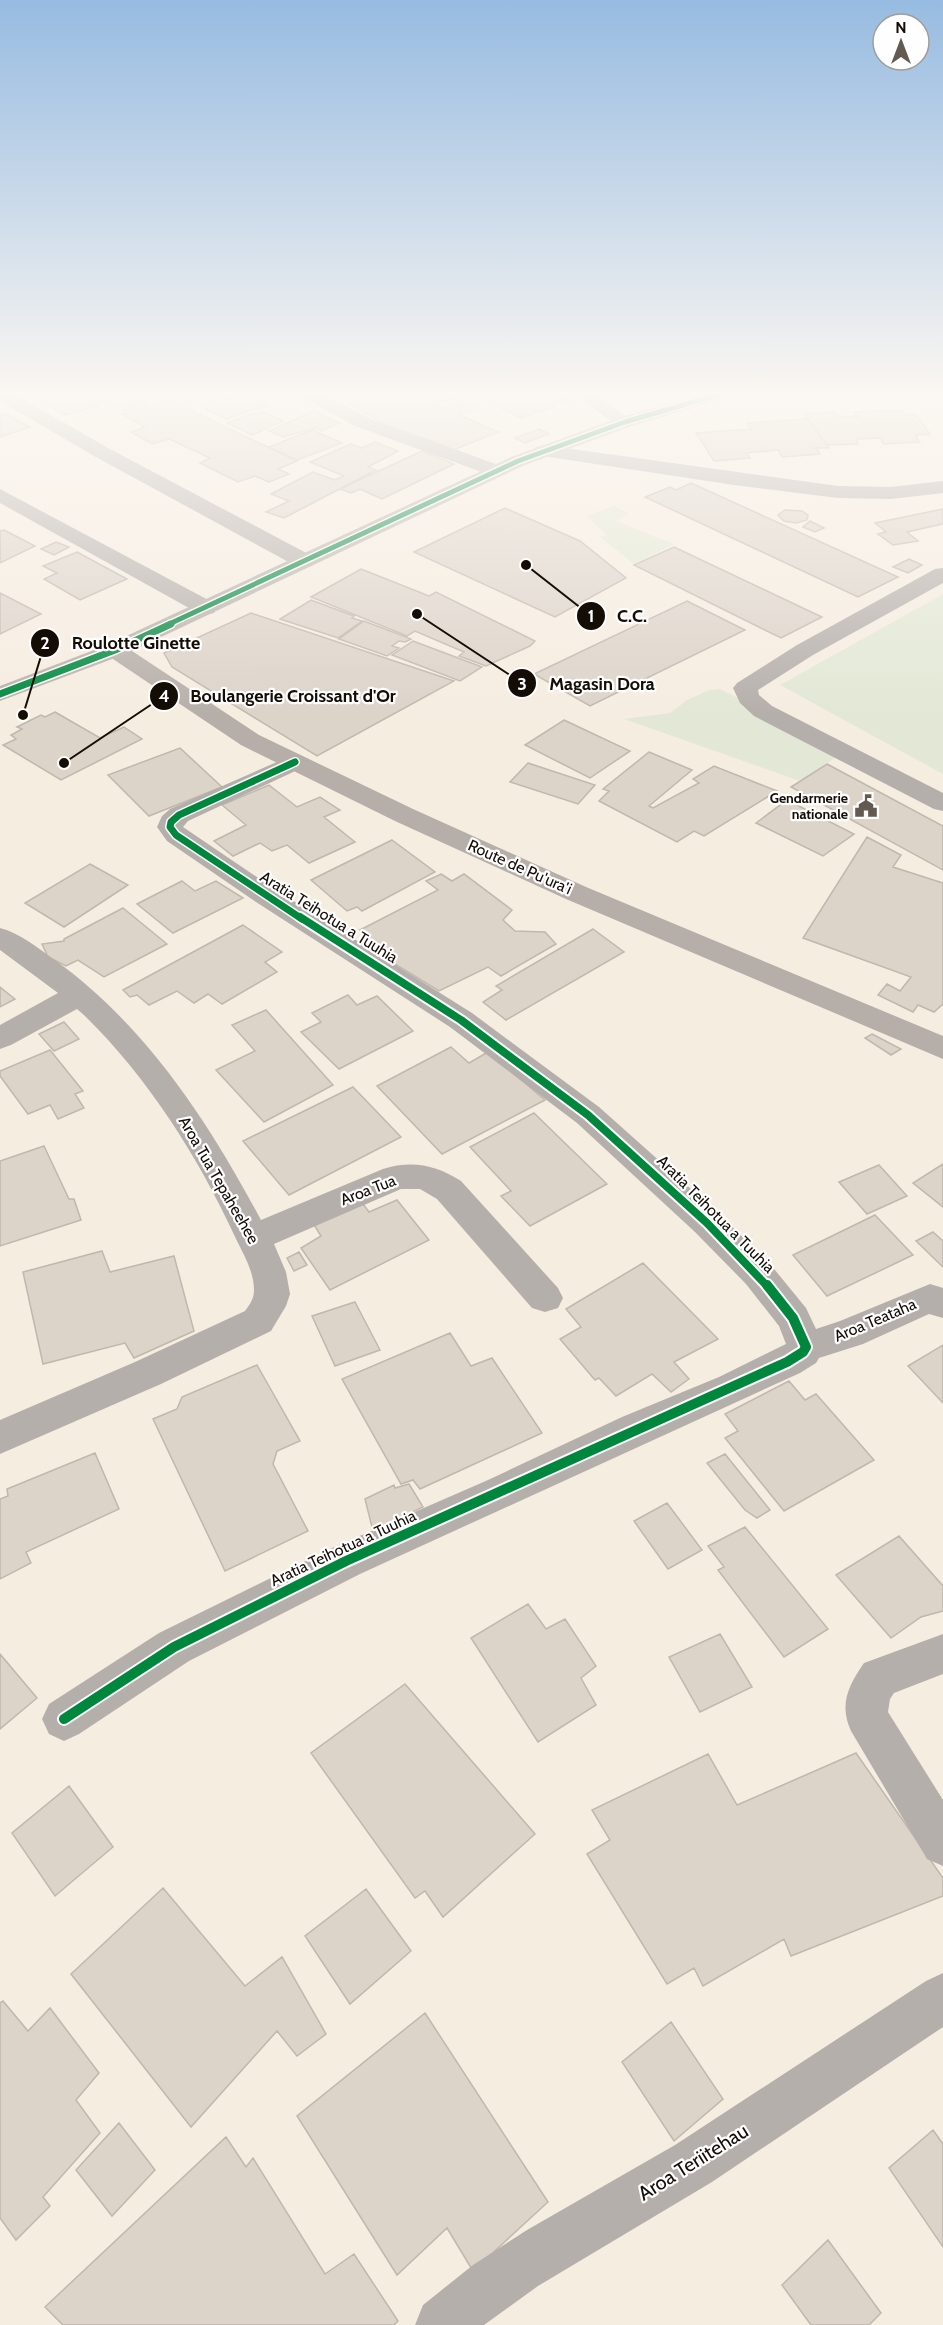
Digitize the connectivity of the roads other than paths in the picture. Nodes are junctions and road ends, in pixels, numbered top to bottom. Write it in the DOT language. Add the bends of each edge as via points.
graph roads {
  1 [pos="8,500"];
  2 [pos="189,500"];
  3 [pos="435,500"];
  4 [pos="304,561"];
  5 [pos="943,574"];
  6 [pos="206,608"];
  7 [pos="115,650"];
  8 [pos="0,694"];
  9 [pos="295,762"];
  10 [pos="943,803"];
  11 [pos="0,937"];
  12 [pos="80,993"];
  13 [pos="0,1038"];
  14 [pos="943,1048"];
  15 [pos="254,1238"];
  16 [pos="545,1298"];
  17 [pos="943,1304"];
  18 [pos="806,1347"];
  19 [pos="0,1437"];
  20 [pos="943,1654"];
  21 [pos="64,1719"];
  22 [pos="943,1843"];
  23 [pos="943,1998"];
  24 [pos="443,2325"];
  1 -- 6 [label="street"];
  2 -- 4 [label="street"];
  3 -- 4 [label="main road"];
  4 -- 6 [label="main road"];
  5 -- 10 [label="street" via="745,688 748,698 764,711"];
  6 -- 7 [label="main road"];
  7 -- 8 [label="main road"];
  7 -- 9 [label="main road, Route de Pu'ura'i" via="250,740"];
  9 -- 14 [label="main road, Route de Pu'ura'i" via="576,893"];
  9 -- 18 [label="street, Aratia Teihotua a Tuuhia" via="179,815 170,827 176,836 266,896 461,1020 588,1115 692,1208 758,1274 792,1318"];
  11 -- 12 [label="street, Aroa Tua Tepaheehee"];
  12 -- 13 [label="street"];
  12 -- 15 [label="street, Aroa Tua Tepaheehee" via="118,1032 171,1098"];
  15 -- 16 [label="street, Aroa Tua" via="395,1178 433,1178 449,1190"];
  15 -- 19 [label="street, Aroa Tua Tepaheehee" via="272,1290 269,1308 258,1321"];
  17 -- 18 [label="street, Aroa Teataha" via="930,1298 850,1333"];
  18 -- 21 [label="street, Aratia Teihotua a Tuuhia" via="787,1362 346,1562 174,1647"];
  20 -- 22 [label="street" via="879,1678 869,1693 866,1716"];
  23 -- 24 [label="street, Aroa Teriitehau" via="684,2169 548,2248 467,2302"];
}
